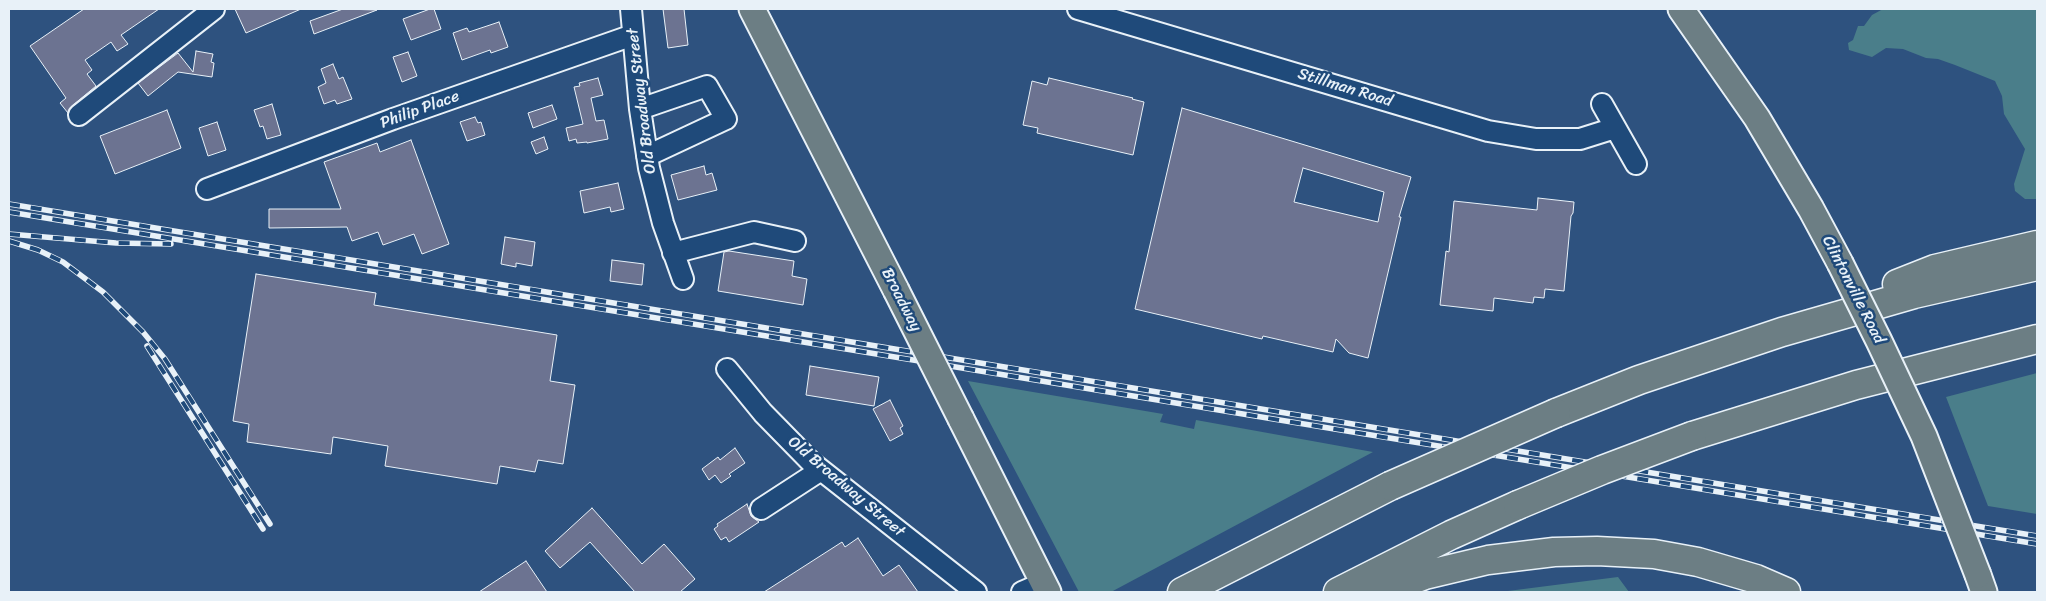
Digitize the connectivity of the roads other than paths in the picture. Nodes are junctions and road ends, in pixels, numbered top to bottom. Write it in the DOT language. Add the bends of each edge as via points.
graph roads {
  1 [pos="214,9"];
  2 [pos="631,9"];
  3 [pos="752,9"];
  4 [pos="1078,9"];
  5 [pos="1681,9"];
  6 [pos="633,34"];
  7 [pos="1602,104"];
  8 [pos="640,109"];
  9 [pos="79,115"];
  10 [pos="1615,128"];
  11 [pos="647,156"];
  12 [pos="1636,164"];
  13 [pos="207,189"];
  14 [pos="795,241"];
  15 [pos="2037,245"];
  16 [pos="673,252"];
  17 [pos="2037,266"];
  18 [pos="683,279"];
  19 [pos="1865,307"];
  20 [pos="2037,338"];
  21 [pos="727,369"];
  22 [pos="821,470"];
  23 [pos="760,509"];
  24 [pos="1981,583"];
  25 [pos="1038,589"];
  26 [pos="976,592"];
  27 [pos="1182,592"];
  28 [pos="1338,592"];
  29 [pos="1380,592"];
  30 [pos="1786,592"];
  1 -- 9 [label="street"];
  2 -- 6 [label="street, Old Broadway Street"];
  3 -- 25 [label="main road, Broadway, bridge" via="960,419"];
  4 -- 10 [label="street, Stillman Road" via="1488,131 1536,139 1580,139"];
  5 -- 24 [label="main road, Clintonville Road, bridge" via="1757,118 1840,263 1920,428"];
  6 -- 8 [label="street, Old Broadway Street"];
  6 -- 13 [label="street, Philip Place"];
  7 -- 10 [label="street"];
  8 -- 11 [label="street, Old Broadway Street"];
  8 -- 11 [label="street" via="707,86 726,118"];
  10 -- 12 [label="street"];
  11 -- 16 [label="street, Old Broadway Street"];
  14 -- 16 [label="street" via="754,232"];
  15 -- 19 [label="highway" via="1926,272 1899,283"];
  16 -- 18 [label="street, Old Broadway Street"];
  17 -- 19 [label="highway"];
  19 -- 27 [label="highway, bridge" via="1704,357 1556,413 1390,486"];
  20 -- 28 [label="highway, bridge" via="1856,385 1692,436 1518,505"];
  21 -- 22 [label="street, Old Broadway Street" via="763,414"];
  22 -- 23 [label="street"];
  22 -- 26 [label="street, Old Broadway Street"];
  29 -- 30 [label="highway" via="1425,574 1463,564 1535,553 1587,551 1635,552 1698,562 1750,577"];
}
